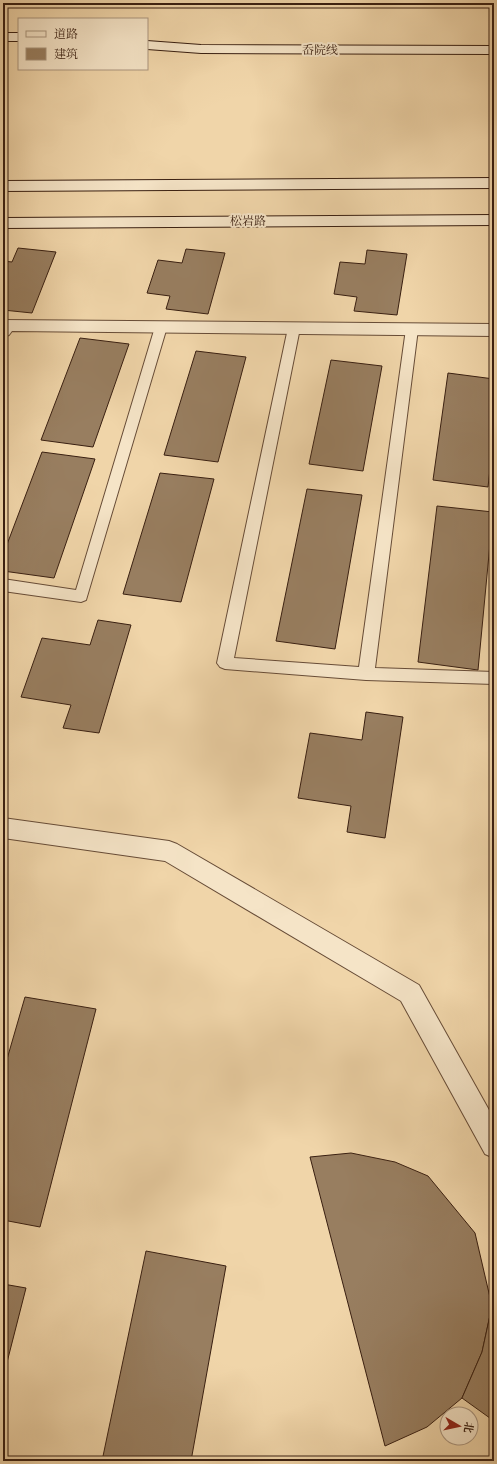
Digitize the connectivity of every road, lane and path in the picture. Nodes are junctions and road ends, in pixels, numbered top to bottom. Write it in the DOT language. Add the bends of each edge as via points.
graph roads {
  1 [pos="3,37"];
  2 [pos="18,37"];
  3 [pos="148,45"];
  4 [pos="494,50"];
  5 [pos="494,183"];
  6 [pos="3,186"];
  7 [pos="494,220"];
  8 [pos="3,223"];
  9 [pos="162,327"];
  10 [pos="294,328"];
  11 [pos="412,329"];
  12 [pos="494,330"];
  13 [pos="3,331"];
  14 [pos="3,585"];
  15 [pos="366,674"];
  16 [pos="494,678"];
  17 [pos="3,828"];
  18 [pos="494,1145"];
  1 -- 2 [label="street"];
  3 -- 4 [label="street, 岙院线" via="201,49"];
  5 -- 6 [label="street"];
  7 -- 8 [label="street, 松岩路"];
  9 -- 10 [label="street"];
  9 -- 13 [label="street" via="5,325"];
  9 -- 14 [label="lane" via="81,596"];
  10 -- 11 [label="street"];
  10 -- 15 [label="lane" via="225,663"];
  11 -- 12 [label="street"];
  11 -- 15 [label="lane"];
  15 -- 16 [label="lane"];
  17 -- 18 [label="street" via="169,851 410,993"];
}
